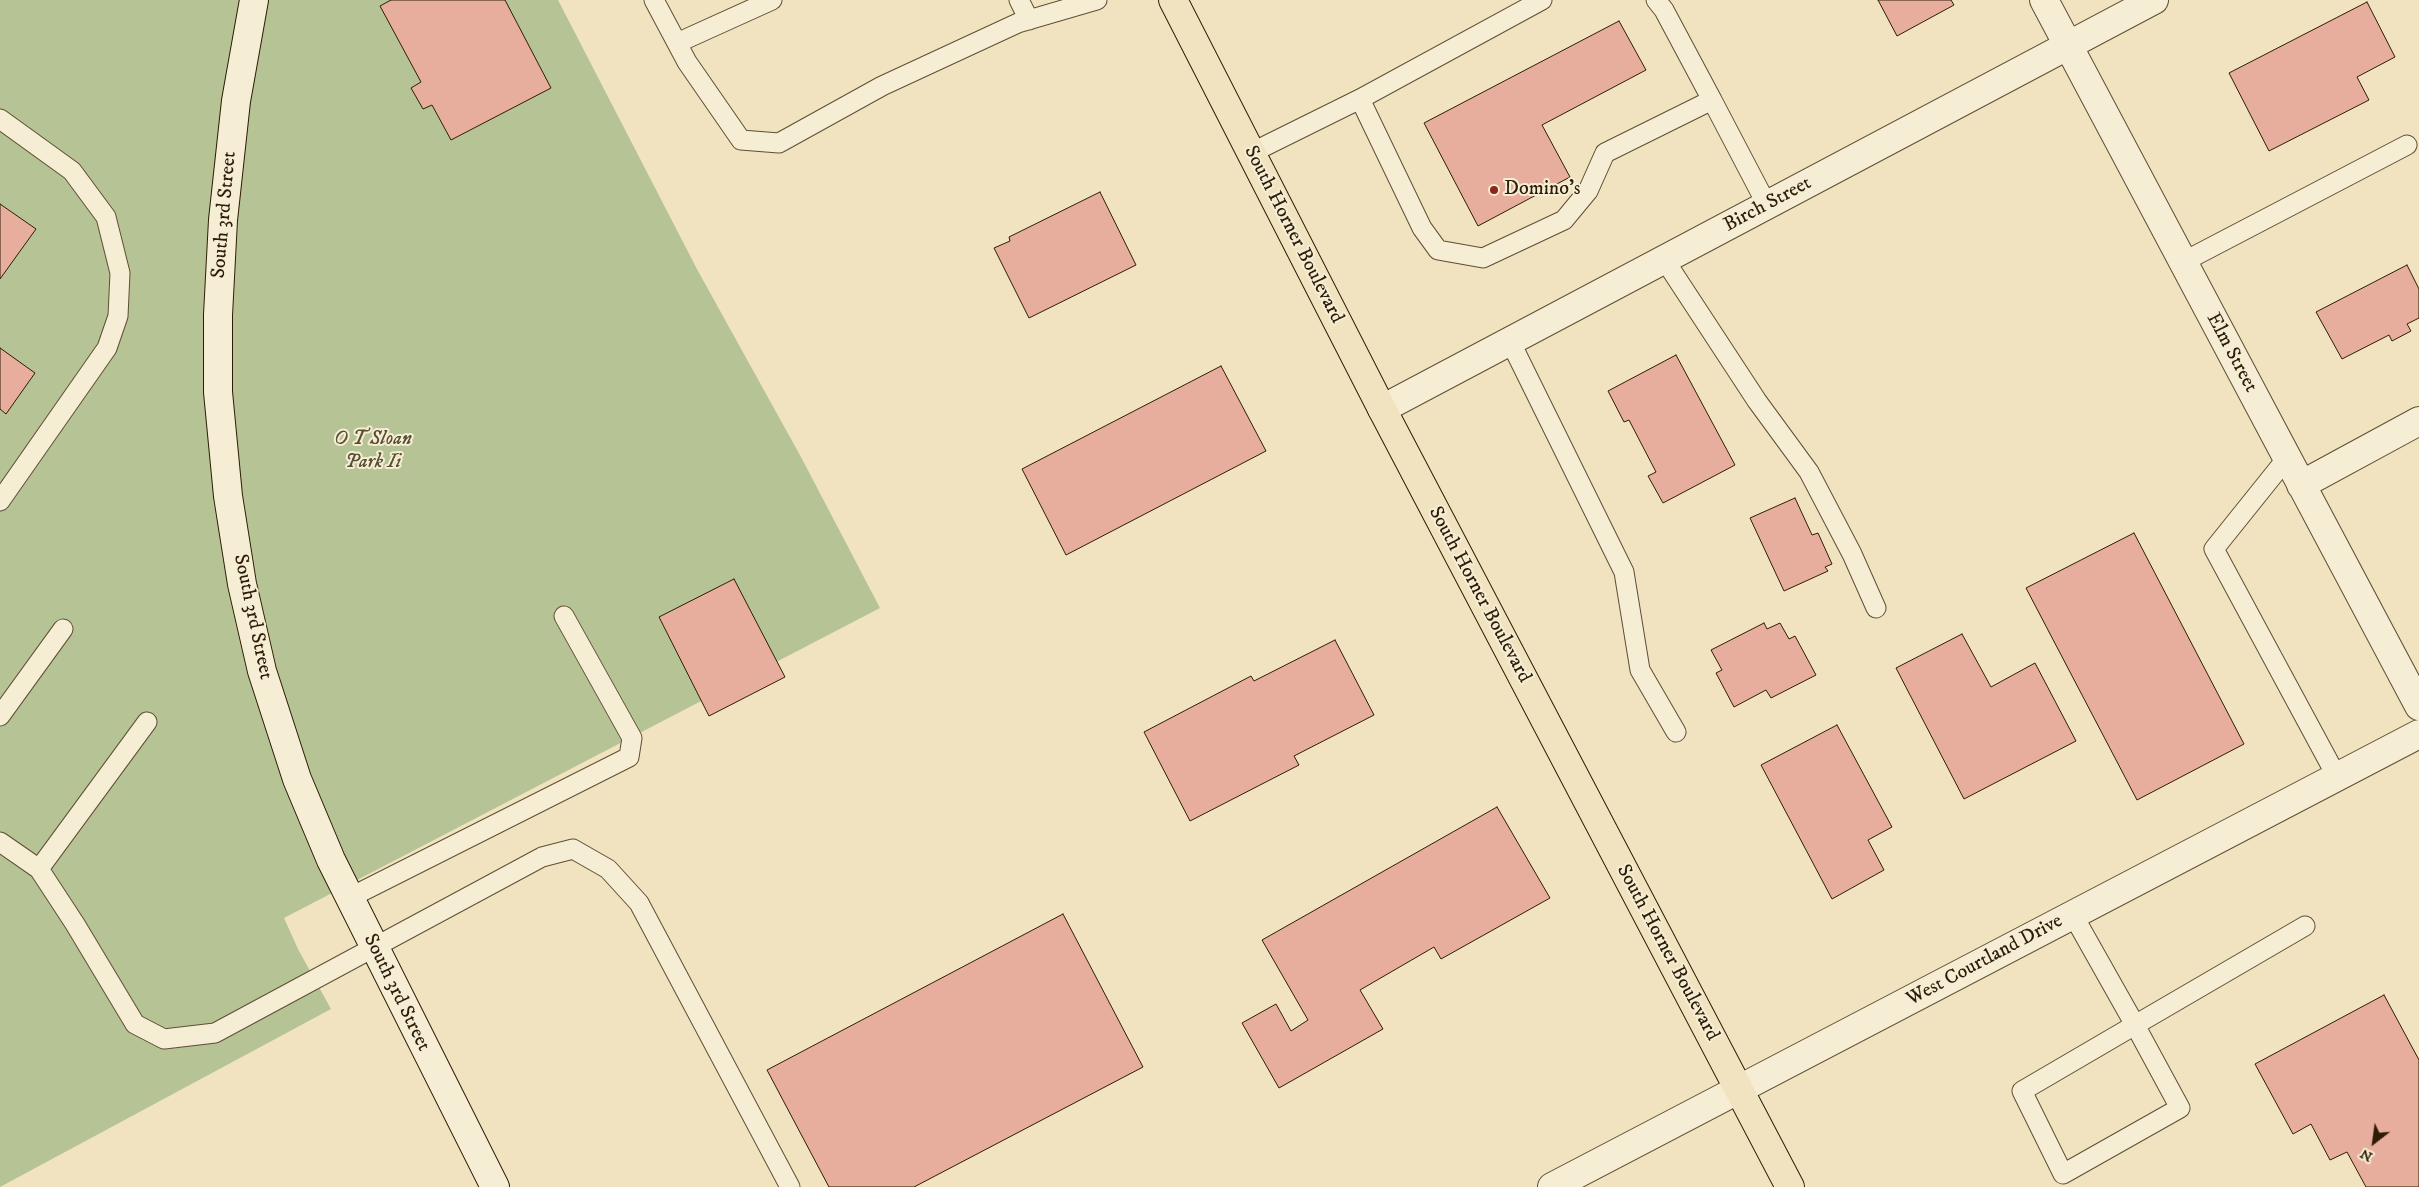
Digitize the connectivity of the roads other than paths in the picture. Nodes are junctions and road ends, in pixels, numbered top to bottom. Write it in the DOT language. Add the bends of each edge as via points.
graph roads {
  1 [pos="254,0"];
  2 [pos="654,0"];
  3 [pos="772,0"];
  4 [pos="1019,0"];
  5 [pos="1097,0"];
  6 [pos="1173,0"];
  7 [pos="1542,0"];
  8 [pos="1656,0"];
  9 [pos="2044,0"];
  10 [pos="2154,0"];
  11 [pos="1029,20"];
  12 [pos="677,43"];
  13 [pos="2068,46"];
  14 [pos="1360,99"];
  15 [pos="1712,100"];
  16 [pos="0,118"];
  17 [pos="2408,145"];
  18 [pos="1251,153"];
  19 [pos="1767,205"];
  20 [pos="1664,259"];
  21 [pos="2183,262"];
  22 [pos="1510,341"];
  23 [pos="1382,409"];
  24 [pos="2419,421"];
  25 [pos="2287,458"];
  26 [pos="2301,485"];
  27 [pos="0,501"];
  28 [pos="1876,608"];
  29 [pos="564,616"];
  30 [pos="63,629"];
  31 [pos="2419,706"];
  32 [pos="0,716"];
  33 [pos="147,722"];
  34 [pos="1676,732"];
  35 [pos="2419,734"];
  36 [pos="2337,777"];
  37 [pos="0,842"];
  38 [pos="39,869"];
  39 [pos="349,898"];
  40 [pos="2073,915"];
  41 [pos="2304,926"];
  42 [pos="374,948"];
  43 [pos="2135,1025"];
  44 [pos="1739,1089"];
  45 [pos="495,1187"];
  46 [pos="790,1187"];
  47 [pos="1552,1187"];
  48 [pos="1790,1187"];
  1 -- 39 [label="street, South 3rd Street" via="236,101 218,315 218,392 228,496 242,584 262,671 297,780"];
  2 -- 12 [label="lane"];
  3 -- 12 [label="lane"];
  4 -- 11 [label="lane"];
  5 -- 11 [label="lane"];
  6 -- 18 [label="main road, South Horner Boulevard"];
  7 -- 14 [label="lane"];
  8 -- 15 [label="lane"];
  9 -- 13 [label="street, Elm Street"];
  10 -- 13 [label="street, Birch Street"];
  11 -- 12 [label="lane" via="882,86 779,143 740,140"];
  13 -- 19 [label="street, Birch Street"];
  13 -- 21 [label="street, Elm Street"];
  14 -- 15 [label="lane" via="1422,228 1438,250 1483,258 1564,220 1588,191 1606,153"];
  14 -- 18 [label="lane"];
  15 -- 19 [label="lane"];
  16 -- 27 [label="lane" via="72,171 106,217 120,272 118,316 107,348"];
  17 -- 21 [label="lane"];
  18 -- 23 [label="main road, South Horner Boulevard"];
  19 -- 20 [label="street, Birch Street"];
  20 -- 22 [label="street, Birch Street"];
  20 -- 28 [label="lane" via="1757,401 1809,472"];
  21 -- 25 [label="street, Elm Street"];
  22 -- 23 [label="street, Birch Street"];
  22 -- 34 [label="lane" via="1624,572 1640,670"];
  23 -- 44 [label="main road, South Horner Boulevard"];
  24 -- 26 [label="street"];
  25 -- 26 [label="street, Elm Street"];
  25 -- 36 [label="lane" via="2214,548"];
  26 -- 31 [label="street, Elm Street"];
  29 -- 39 [label="lane" via="632,738 629,757"];
  30 -- 32 [label="lane"];
  33 -- 38 [label="lane"];
  35 -- 36 [label="street, West Courtland Drive"];
  36 -- 40 [label="street, West Courtland Drive"];
  37 -- 38 [label="lane"];
  38 -- 42 [label="lane" via="135,1024 164,1039 215,1033"];
  39 -- 42 [label="street, South 3rd Street"];
  40 -- 43 [label="lane"];
  40 -- 44 [label="street, West Courtland Drive"];
  41 -- 43 [label="lane"];
  42 -- 45 [label="street, South 3rd Street"];
  42 -- 46 [label="lane" via="542,857 573,849 608,868 639,903"];
  43 -- 43 [label="lane" via="2180,1108 2062,1174 2022,1092"];
  44 -- 47 [label="street, West Courtland Drive"];
  44 -- 48 [label="main road, South Horner Boulevard"];
}
